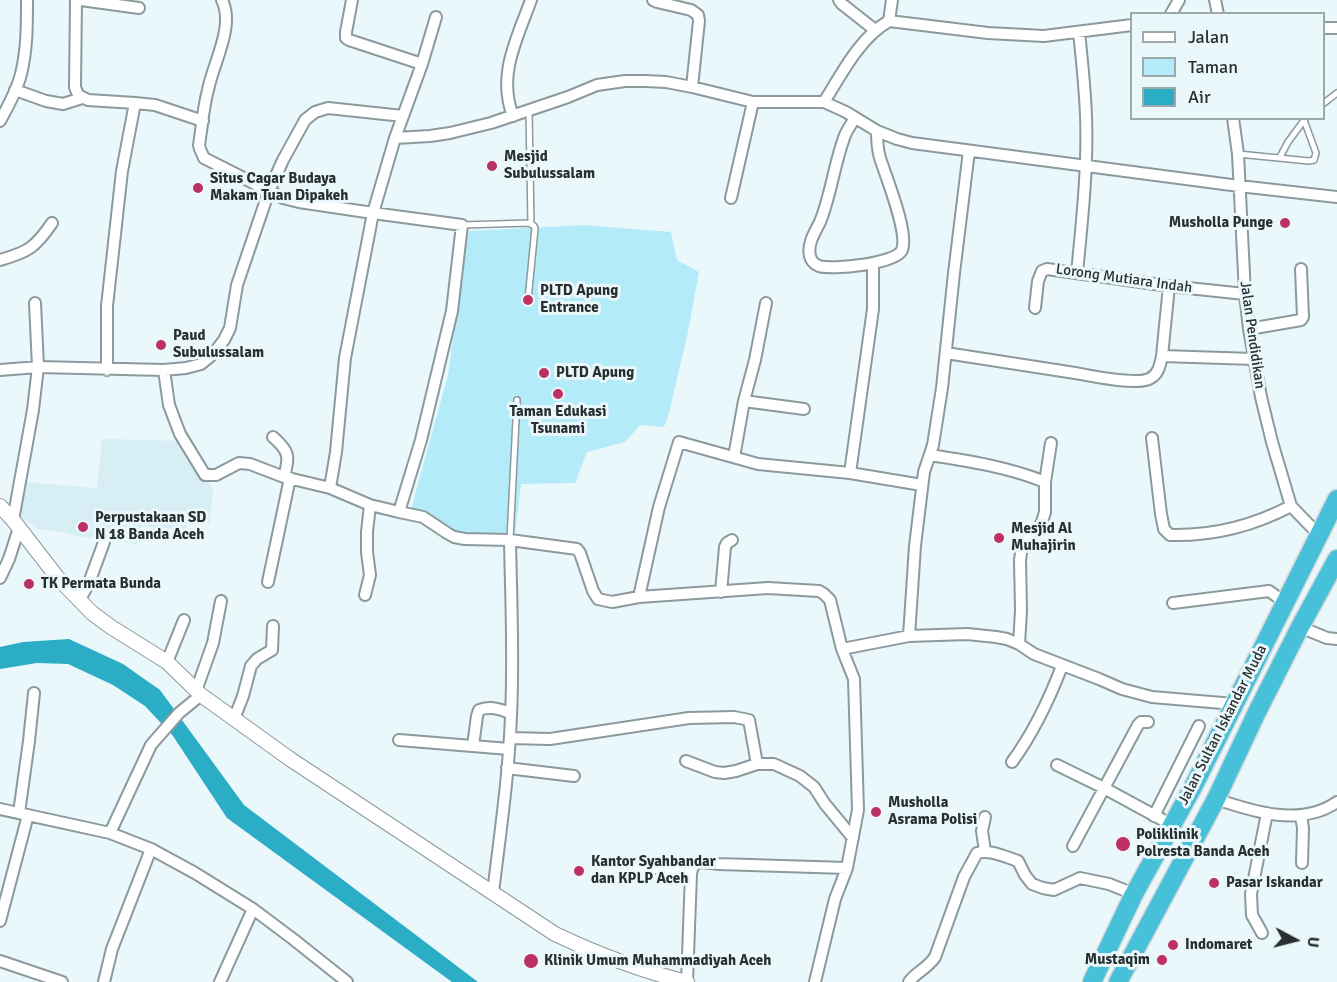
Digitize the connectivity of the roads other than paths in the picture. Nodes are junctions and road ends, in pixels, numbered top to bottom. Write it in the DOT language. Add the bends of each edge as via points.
graph roads {
  1 [pos="27,0"];
  2 [pos="79,0"];
  3 [pos="222,0"];
  4 [pos="352,0"];
  5 [pos="531,0"];
  6 [pos="653,0"];
  7 [pos="839,0"];
  8 [pos="892,0"];
  9 [pos="139,8"];
  10 [pos="436,17"];
  11 [pos="889,21"];
  12 [pos="1130,25"];
  13 [pos="875,30"];
  14 [pos="1078,32"];
  15 [pos="422,64"];
  16 [pos="692,87"];
  17 [pos="15,90"];
  18 [pos="82,98"];
  19 [pos="753,102"];
  20 [pos="824,102"];
  21 [pos="135,103"];
  22 [pos="529,111"];
  23 [pos="403,116"];
  24 [pos="513,116"];
  25 [pos="855,118"];
  26 [pos="1233,120"];
  27 [pos="1304,120"];
  28 [pos="1305,120"];
  29 [pos="0,121"];
  30 [pos="203,122"];
  31 [pos="877,130"];
  32 [pos="395,138"];
  33 [pos="969,151"];
  34 [pos="1238,154"];
  35 [pos="1280,158"];
  36 [pos="1086,165"];
  37 [pos="1239,186"];
  38 [pos="269,191"];
  39 [pos="1337,197"];
  40 [pos="731,198"];
  41 [pos="373,213"];
  42 [pos="52,223"];
  43 [pos="531,224"];
  44 [pos="462,225"];
  45 [pos="0,260"];
  46 [pos="873,263"];
  47 [pos="1301,269"];
  48 [pos="1077,273"];
  49 [pos="1169,286"];
  50 [pos="1245,294"];
  51 [pos="528,300"];
  52 [pos="35,303"];
  53 [pos="766,303"];
  54 [pos="1035,308"];
  55 [pos="1249,329"];
  56 [pos="946,353"];
  57 [pos="1162,356"];
  58 [pos="1254,359"];
  59 [pos="38,367"];
  60 [pos="0,370"];
  61 [pos="106,370"];
  62 [pos="164,370"];
  63 [pos="517,400"];
  64 [pos="744,402"];
  65 [pos="804,410"];
  66 [pos="273,437"];
  67 [pos="1152,438"];
  68 [pos="1051,443"];
  69 [pos="930,455"];
  70 [pos="734,457"];
  71 [pos="850,473"];
  72 [pos="287,477"];
  73 [pos="1045,482"];
  74 [pos="922,484"];
  75 [pos="330,488"];
  76 [pos="1337,499"];
  77 [pos="369,505"];
  78 [pos="0,506"];
  79 [pos="1291,506"];
  80 [pos="399,512"];
  81 [pos="16,524"];
  82 [pos="1320,536"];
  83 [pos="510,540"];
  84 [pos="732,540"];
  85 [pos="104,542"];
  86 [pos="1337,559"];
  87 [pos="0,578"];
  88 [pos="268,582"];
  89 [pos="721,591"];
  90 [pos="365,595"];
  91 [pos="639,597"];
  92 [pos="79,601"];
  93 [pos="220,601"];
  94 [pos="1173,603"];
  95 [pos="1286,603"];
  96 [pos="184,620"];
  97 [pos="273,626"];
  98 [pos="1300,627"];
  99 [pos="909,636"];
  100 [pos="1337,639"];
  101 [pos="1019,644"];
  102 [pos="842,649"];
  103 [pos="167,662"];
  104 [pos="1062,666"];
  105 [pos="34,693"];
  106 [pos="199,693"];
  107 [pos="1234,704"];
  108 [pos="511,713"];
  109 [pos="234,719"];
  110 [pos="1148,722"];
  111 [pos="1199,726"];
  112 [pos="399,740"];
  113 [pos="509,743"];
  114 [pos="472,746"];
  115 [pos="686,761"];
  116 [pos="1012,762"];
  117 [pos="757,764"];
  118 [pos="1058,765"];
  119 [pos="507,768"];
  120 [pos="574,776"];
  121 [pos="1104,788"];
  122 [pos="1216,799"];
  123 [pos="1337,802"];
  124 [pos="0,809"];
  125 [pos="1267,813"];
  126 [pos="23,814"];
  127 [pos="1154,816"];
  128 [pos="1301,816"];
  129 [pos="985,817"];
  130 [pos="1172,825"];
  131 [pos="110,833"];
  132 [pos="853,838"];
  133 [pos="1161,845"];
  134 [pos="1073,846"];
  135 [pos="151,849"];
  136 [pos="985,851"];
  137 [pos="1186,854"];
  138 [pos="1302,863"];
  139 [pos="638,868"];
  140 [pos="691,868"];
  141 [pos="847,868"];
  142 [pos="493,893"];
  143 [pos="1134,894"];
  144 [pos="253,909"];
  145 [pos="0,921"];
  146 [pos="1262,933"];
  147 [pos="0,961"];
  148 [pos="32,977"];
  149 [pos="1121,981"];
  150 [pos="62,982"];
  151 [pos="104,982"];
  152 [pos="220,982"];
  153 [pos="347,982"];
  154 [pos="684,982"];
  155 [pos="815,982"];
  156 [pos="909,982"];
  157 [pos="1092,982"];
  1 -- 17 [label="street" via="24,57"];
  2 -- 9 [label="street"];
  2 -- 18 [label="street" via="75,87"];
  3 -- 30 [label="street" via="226,24"];
  4 -- 15 [label="street" via="348,40"];
  5 -- 24 [label="street" via="509,61 507,94"];
  6 -- 16 [label="street" via="698,15"];
  7 -- 13 [label="street"];
  8 -- 11 [label="street"];
  10 -- 15 [label="street"];
  11 -- 13 [label="street"];
  11 -- 14 [label="street" via="988,33 1044,36"];
  12 -- 14 [label="street"];
  13 -- 20 [label="street"];
  14 -- 36 [label="street"];
  15 -- 23 [label="street"];
  16 -- 19 [label="street"];
  16 -- 22 [label="street" via="645,81 597,85"];
  17 -- 18 [label="street" via="63,104"];
  17 -- 29 [label="street"];
  18 -- 21 [label="street"];
  19 -- 20 [label="street"];
  19 -- 40 [label="street"];
  20 -- 25 [label="street"];
  21 -- 30 [label="street" via="155,105"];
  21 -- 61 [label="street" via="122,171 108,295"];
  22 -- 24 [label="street"];
  22 -- 43 [label="lane"];
  23 -- 32 [label="street"];
  23 -- 38 [label="street" via="328,108 315,112 305,120"];
  24 -- 32 [label="street" via="450,133"];
  25 -- 31 [label="street"];
  25 -- 46 [label="street" via="839,151 821,219 810,244 810,258 823,267"];
  26 -- 34 [label="street, Jalan Pendidikan"];
  27 -- 35 [label="lane"];
  28 -- 35 [label="lane" via="1315,158"];
  30 -- 38 [label="street" via="199,145 204,158"];
  31 -- 33 [label="street" via="912,143"];
  31 -- 46 [label="street" via="877,145 902,230 902,247 897,256"];
  32 -- 41 [label="street"];
  33 -- 36 [label="street"];
  33 -- 56 [label="street"];
  34 -- 35 [label="lane"];
  34 -- 37 [label="street, Jalan Pendidikan"];
  36 -- 37 [label="street"];
  36 -- 48 [label="street"];
  37 -- 39 [label="street"];
  37 -- 50 [label="street, Jalan Pendidikan"];
  38 -- 41 [label="street" via="299,202"];
  38 -- 62 [label="street" via="237,285 230,328 224,340 201,364"];
  41 -- 44 [label="street"];
  41 -- 75 [label="street" via="345,357"];
  42 -- 45 [label="street" via="35,245"];
  43 -- 44 [label="lane"];
  43 -- 51 [label="lane" via="535,228"];
  44 -- 80 [label="street" via="452,310 421,440"];
  46 -- 71 [label="street" via="873,309"];
  47 -- 55 [label="street" via="1301,320"];
  48 -- 49 [label="street, Lorong Mutiara Indah"];
  48 -- 54 [label="street, Lorong Mutiara Indah" via="1042,271"];
  49 -- 50 [label="street, Lorong Mutiara Indah"];
  49 -- 57 [label="street"];
  50 -- 55 [label="street, Jalan Pendidikan"];
  52 -- 59 [label="street"];
  53 -- 64 [label="street"];
  55 -- 58 [label="street, Jalan Pendidikan"];
  56 -- 57 [label="street" via="1141,381 1155,375"];
  56 -- 69 [label="street"];
  57 -- 58 [label="street"];
  58 -- 79 [label="street, Jalan Pendidikan"];
  59 -- 60 [label="street"];
  59 -- 61 [label="street"];
  59 -- 81 [label="street"];
  61 -- 62 [label="street"];
  62 -- 72 [label="street" via="180,434 205,475 216,475 244,463"];
  63 -- 83 [label="lane"];
  64 -- 65 [label="street"];
  64 -- 70 [label="street"];
  66 -- 72 [label="street" via="288,453"];
  67 -- 79 [label="street" via="1161,514 1164,529 1170,535 1223,531 1268,518"];
  68 -- 73 [label="street"];
  69 -- 73 [label="street" via="992,465"];
  69 -- 74 [label="street"];
  70 -- 71 [label="street" via="758,464"];
  70 -- 91 [label="street" via="679,442 659,507"];
  71 -- 74 [label="street"];
  72 -- 75 [label="street"];
  72 -- 88 [label="street"];
  73 -- 101 [label="street" via="1042,522 1022,546"];
  74 -- 99 [label="street"];
  75 -- 77 [label="street"];
  76 -- 82 [label="highway, Jalan Sultan Iskandar Muda"];
  77 -- 80 [label="street"];
  77 -- 90 [label="street" via="370,575"];
  78 -- 81 [label="street"];
  79 -- 82 [label="street, Jalan Pendidikan"];
  80 -- 83 [label="street" via="423,517 454,537"];
  81 -- 87 [label="street" via="9,559"];
  81 -- 92 [label="street"];
  82 -- 95 [label="highway, Jalan Sultan Iskandar Muda"];
  83 -- 91 [label="street" via="576,549 598,599 612,602"];
  83 -- 108 [label="street"];
  84 -- 89 [label="street" via="725,547"];
  85 -- 92 [label="street"];
  86 -- 98 [label="highway, Jalan Sultan Iskandar Muda"];
  89 -- 91 [label="street"];
  89 -- 102 [label="street" via="819,591 830,600"];
  92 -- 103 [label="street" via="111,627"];
  93 -- 106 [label="street"];
  94 -- 95 [label="street" via="1269,591"];
  95 -- 107 [label="highway, Jalan Sultan Iskandar Muda"];
  96 -- 103 [label="street"];
  97 -- 109 [label="street" via="272,650 251,666"];
  98 -- 100 [label="street"];
  98 -- 122 [label="highway, Jalan Sultan Iskandar Muda"];
  99 -- 101 [label="street" via="967,633"];
  99 -- 102 [label="street"];
  101 -- 104 [label="street"];
  102 -- 132 [label="street" via="854,679 858,810"];
  103 -- 106 [label="street"];
  104 -- 107 [label="street" via="1152,697"];
  104 -- 116 [label="street" via="1035,727"];
  105 -- 126 [label="street"];
  106 -- 109 [label="street"];
  106 -- 131 [label="street" via="151,745"];
  107 -- 130 [label="highway, Jalan Sultan Iskandar Muda"];
  108 -- 113 [label="street"];
  108 -- 114 [label="street" via="490,708 479,710"];
  109 -- 142 [label="street"];
  110 -- 121 [label="street" via="1138,725"];
  111 -- 127 [label="street"];
  112 -- 114 [label="street"];
  113 -- 114 [label="street"];
  113 -- 117 [label="street" via="689,718 734,717 749,720"];
  113 -- 119 [label="street"];
  115 -- 117 [label="street" via="724,773"];
  117 -- 132 [label="street" via="774,764 800,776 814,787"];
  118 -- 121 [label="street"];
  119 -- 120 [label="street"];
  119 -- 142 [label="street"];
  121 -- 127 [label="street"];
  121 -- 134 [label="street"];
  122 -- 125 [label="street"];
  122 -- 137 [label="highway, Jalan Sultan Iskandar Muda"];
  123 -- 128 [label="street"];
  124 -- 126 [label="street"];
  125 -- 128 [label="street"];
  125 -- 146 [label="street" via="1251,894 1252,915"];
  126 -- 131 [label="street"];
  126 -- 145 [label="street"];
  127 -- 130 [label="street"];
  128 -- 138 [label="street"];
  129 -- 136 [label="street"];
  130 -- 133 [label="highway, Jalan Sultan Iskandar Muda"];
  131 -- 135 [label="street"];
  132 -- 141 [label="street"];
  133 -- 137 [label="highway"];
  133 -- 143 [label="highway, Jalan Sultan Iskandar Muda"];
  135 -- 144 [label="street"];
  135 -- 151 [label="street" via="112,949"];
  136 -- 143 [label="street" via="1018,861 1032,884 1043,888 1054,890 1080,878"];
  136 -- 156 [label="street" via="977,853 964,877 935,957"];
  137 -- 149 [label="highway, Jalan Sultan Iskandar Muda"];
  139 -- 140 [label="street"];
  140 -- 141 [label="street" via="700,862"];
  140 -- 154 [label="street"];
  141 -- 155 [label="street" via="835,899"];
  142 -- 154 [label="street" via="555,934 589,950"];
  143 -- 157 [label="highway, Jalan Sultan Iskandar Muda"];
  144 -- 152 [label="street"];
  144 -- 153 [label="street"];
  147 -- 148 [label="street"];
  148 -- 150 [label="street"];
}
